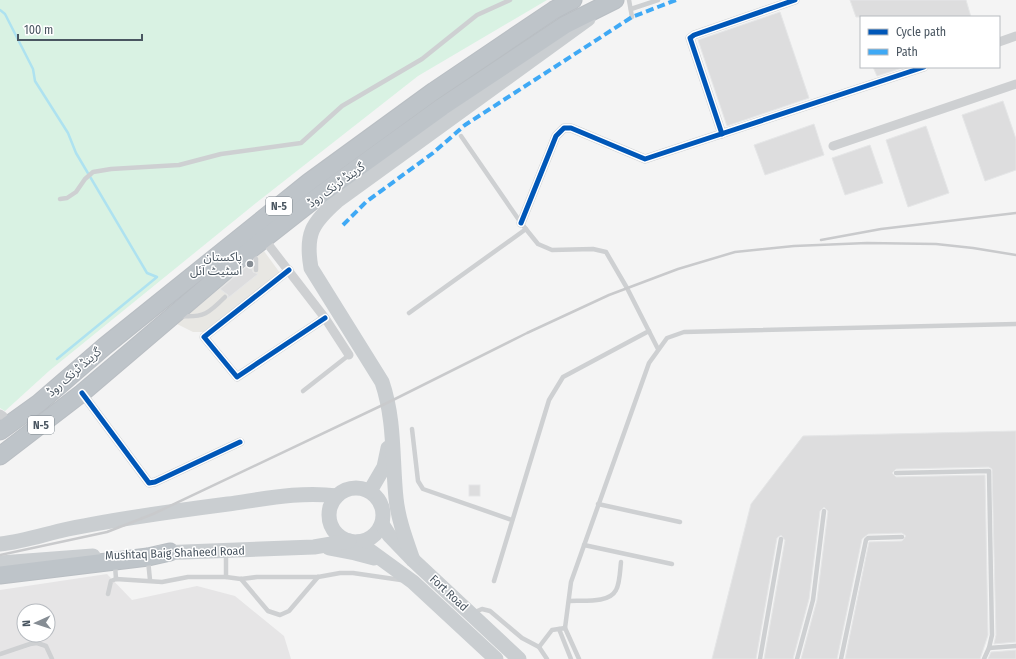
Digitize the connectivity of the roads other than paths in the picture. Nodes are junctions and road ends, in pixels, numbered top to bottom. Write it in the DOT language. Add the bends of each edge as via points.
graph roads {
  1 [pos="510,0"];
  2 [pos="573,0"];
  3 [pos="629,0"];
  4 [pos="658,0"];
  5 [pos="795,0"];
  6 [pos="614,1"];
  7 [pos="631,9"];
  8 [pos="632,17"];
  9 [pos="1016,36"];
  10 [pos="1000,42"];
  11 [pos="921,68"];
  12 [pos="1016,86"];
  13 [pos="722,134"];
  14 [pos="462,136"];
  15 [pos="833,146"];
  16 [pos="60,199"];
  17 [pos="524,226"];
  18 [pos="264,239"];
  19 [pos="250,250"];
  20 [pos="256,270"];
  21 [pos="289,270"];
  22 [pos="226,297"];
  23 [pos="409,313"];
  24 [pos="172,315"];
  25 [pos="325,318"];
  26 [pos="1016,324"];
  27 [pos="649,331"];
  28 [pos="111,341"];
  29 [pos="131,350"];
  30 [pos="658,350"];
  31 [pos="349,355"];
  32 [pos="303,391"];
  33 [pos="82,393"];
  34 [pos="1,420"];
  35 [pos="392,425"];
  36 [pos="412,429"];
  37 [pos="240,442"];
  38 [pos="0,456"];
  39 [pos="896,473"];
  40 [pos="370,491"];
  41 [pos="337,496"];
  42 [pos="598,504"];
  43 [pos="824,511"];
  44 [pos="512,520"];
  45 [pos="680,522"];
  46 [pos="382,524"];
  47 [pos="902,537"];
  48 [pos="781,539"];
  49 [pos="353,541"];
  50 [pos="0,544"];
  51 [pos="584,544"];
  52 [pos="314,547"];
  53 [pos="226,550"];
  54 [pos="170,552"];
  55 [pos="148,557"];
  56 [pos="413,560"];
  57 [pos="114,561"];
  58 [pos="621,562"];
  59 [pos="0,563"];
  60 [pos="672,564"];
  61 [pos="394,567"];
  62 [pos="0,575"];
  63 [pos="318,576"];
  64 [pos="226,577"];
  65 [pos="116,579"];
  66 [pos="241,579"];
  67 [pos="150,580"];
  68 [pos="494,581"];
  69 [pos="412,582"];
  70 [pos="108,594"];
  71 [pos="569,601"];
  72 [pos="471,614"];
  73 [pos="565,628"];
  74 [pos="559,629"];
  75 [pos="1016,646"];
  76 [pos="539,647"];
  77 [pos="989,648"];
  78 [pos="0,654"];
  79 [pos="51,659"];
  80 [pos="496,659"];
  81 [pos="519,659"];
  82 [pos="548,659"];
  83 [pos="571,659"];
  84 [pos="579,659"];
  85 [pos="760,659"];
  86 [pos="797,659"];
  87 [pos="841,659"];
  88 [pos="984,659"];
  1 -- 16 [label="lane" via="477,15 422,59 342,106 301,143 221,154 178,165 93,172 76,192"];
  2 -- 28 [label="highway, گرینڈ ٹرنک روڈ / N-5" via="554,10 434,91 309,182"];
  3 -- 7 [label="lane"];
  4 -- 7 [label="lane"];
  5 -- 13 [label="street" via="690,38"];
  6 -- 18 [label="highway, گرینڈ ٹرنک روڈ / N-5" via="565,25 442,108 320,195"];
  6 -- 35 [label="main road" via="337,201 322,214 311,232 307,249 311,268 382,382 389,402"];
  7 -- 8 [label="lane"];
  9 -- 10 [label="street"];
  11 -- 13 [label="street"];
  12 -- 15 [label="street"];
  13 -- 17 [label="street" via="645,159 571,128 564,128 556,136"];
  14 -- 17 [label="lane"];
  17 -- 23 [label="lane"];
  17 -- 27 [label="lane" via="538,244 552,250 606,252 628,288"];
  18 -- 19 [label="highway, گرینڈ ٹرنک روڈ / N-5"];
  18 -- 21 [label="street"];
  19 -- 20 [label="lane" via="256,259"];
  19 -- 24 [label="highway, گرینڈ ٹرنک روڈ / N-5"];
  21 -- 25 [label="street"];
  21 -- 25 [label="street" via="204,337 237,377"];
  22 -- 24 [label="lane" via="209,313 192,317"];
  24 -- 29 [label="highway, گرینڈ ٹرنک روڈ / N-5"];
  25 -- 31 [label="street"];
  26 -- 30 [label="lane" via="684,332 667,338"];
  27 -- 30 [label="lane"];
  27 -- 44 [label="lane" via="562,377 550,400"];
  28 -- 29 [label="highway"];
  28 -- 34 [label="highway, گرینڈ ٹرنک روڈ" via="62,369"];
  29 -- 33 [label="highway, گرینڈ ٹرنک روڈ / N-5"];
  30 -- 42 [label="lane" via="649,363"];
  31 -- 32 [label="lane"];
  33 -- 37 [label="street" via="149,482 155,482"];
  33 -- 38 [label="highway, گرینڈ ٹرنک روڈ / N-5"];
  35 -- 40 [label="main road" via="384,467"];
  35 -- 56 [label="main road" via="396,499"];
  36 -- 44 [label="lane" via="418,481 424,489"];
  39 -- 77 [label="lane" via="989,470 992,635"];
  40 -- 41 [label="main road" via="364,488 349,488"];
  40 -- 46 [label="main road" via="380,502 384,517"];
  41 -- 49 [label="main road" via="329,512 330,521 337,533"];
  41 -- 50 [label="main road" via="307,494 153,514"];
  42 -- 45 [label="lane"];
  42 -- 51 [label="lane"];
  43 -- 86 [label="lane" via="813,600"];
  44 -- 68 [label="lane"];
  46 -- 49 [label="main road" via="372,536"];
  46 -- 56 [label="main road, Fort Road"];
  47 -- 87 [label="lane" via="866,540"];
  48 -- 85 [label="lane"];
  49 -- 52 [label="main road, Mushtaq Baig Shaheed Road"];
  49 -- 61 [label="main road, Fort Road"];
  51 -- 60 [label="lane"];
  51 -- 71 [label="lane" via="571,582"];
  52 -- 53 [label="main road, Mushtaq Baig Shaheed Road"];
  52 -- 61 [label="main road" via="355,553"];
  53 -- 54 [label="main road, Mushtaq Baig Shaheed Road"];
  53 -- 64 [label="lane"];
  54 -- 55 [label="highway"];
  54 -- 59 [label="main road, Mushtaq Baig Shaheed Road"];
  55 -- 57 [label="highway"];
  55 -- 67 [label="lane"];
  56 -- 72 [label="main road, Fort Road"];
  57 -- 62 [label="highway"];
  57 -- 65 [label="lane"];
  58 -- 71 [label="lane" via="617,589 612,596 606,599"];
  61 -- 69 [label="main road, Fort Road"];
  63 -- 66 [label="lane"];
  63 -- 66 [label="lane" via="289,611 280,616 268,611"];
  63 -- 69 [label="lane" via="353,573"];
  64 -- 66 [label="lane"];
  64 -- 67 [label="lane" via="188,577 162,582"];
  65 -- 67 [label="lane"];
  65 -- 70 [label="lane" via="111,582"];
  69 -- 80 [label="main road, Fort Road"];
  71 -- 73 [label="lane"];
  72 -- 76 [label="lane" via="482,609 487,610 522,638"];
  72 -- 81 [label="main road, Fort Road"];
  73 -- 74 [label="lane"];
  73 -- 84 [label="lane"];
  74 -- 76 [label="lane" via="552,630"];
  74 -- 83 [label="lane"];
  75 -- 77 [label="lane"];
  76 -- 82 [label="lane"];
  77 -- 88 [label="lane"];
  78 -- 79 [label="lane" via="37,643 46,646"];
}
